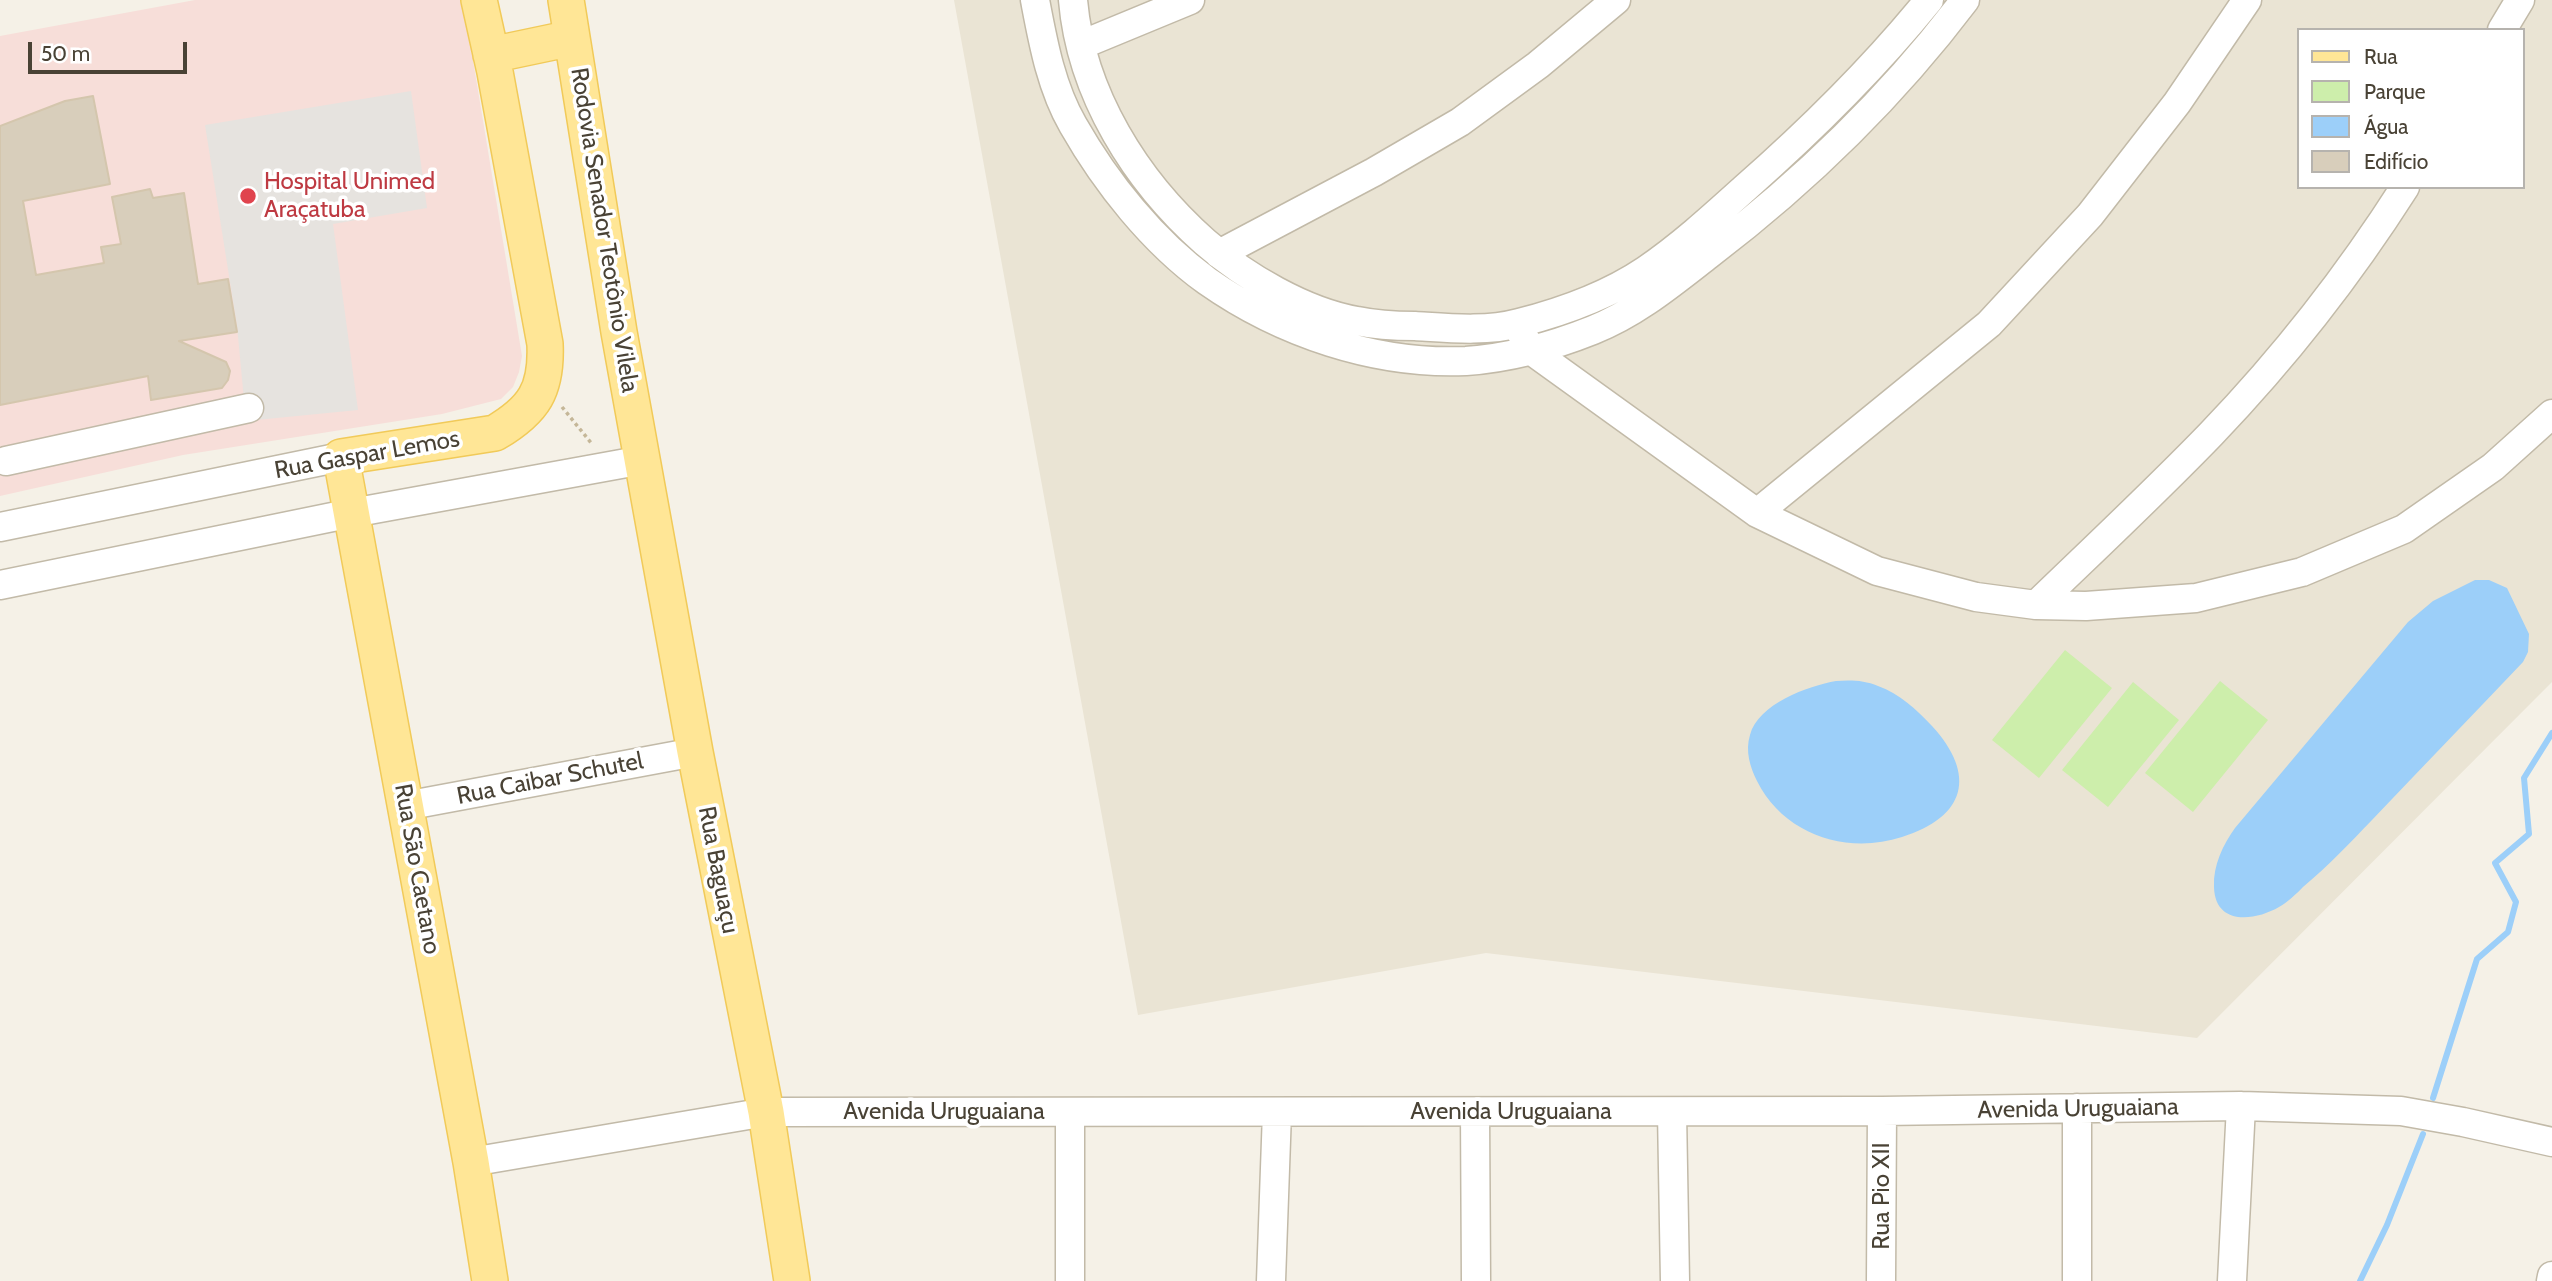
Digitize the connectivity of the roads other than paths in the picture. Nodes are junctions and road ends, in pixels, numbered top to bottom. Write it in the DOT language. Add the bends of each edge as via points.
graph roads {
  1 [pos="480,0"];
  2 [pos="1035,0"];
  3 [pos="1073,0"];
  4 [pos="1190,0"];
  5 [pos="1616,0"];
  6 [pos="1929,0"];
  7 [pos="1965,0"];
  8 [pos="2247,0"];
  9 [pos="2520,0"];
  10 [pos="569,12"];
  11 [pos="2503,28"];
  12 [pos="1081,45"];
  13 [pos="491,55"];
  14 [pos="2404,189"];
  15 [pos="1165,202"];
  16 [pos="1142,221"];
  17 [pos="1219,254"];
  18 [pos="1516,324"];
  19 [pos="1532,351"];
  20 [pos="249,408"];
  21 [pos="2552,414"];
  22 [pos="341,457"];
  23 [pos="643,460"];
  24 [pos="6,461"];
  25 [pos="352,513"];
  26 [pos="1758,513"];
  27 [pos="0,527"];
  28 [pos="0,585"];
  29 [pos="2036,605"];
  30 [pos="695,752"];
  31 [pos="405,806"];
  32 [pos="2241,1106"];
  33 [pos="2077,1108"];
  34 [pos="1882,1111"];
  35 [pos="765,1112"];
  36 [pos="1070,1112"];
  37 [pos="1277,1112"];
  38 [pos="1672,1112"];
  39 [pos="1475,1113"];
  40 [pos="2552,1142"];
  41 [pos="471,1162"];
  42 [pos="490,1281"];
  43 [pos="792,1281"];
  44 [pos="1070,1281"];
  45 [pos="1271,1281"];
  46 [pos="1476,1281"];
  47 [pos="1675,1281"];
  48 [pos="1881,1281"];
  49 [pos="2077,1281"];
  50 [pos="2232,1281"];
  1 -- 13 [label="main road"];
  2 -- 16 [label="street" via="1046,58 1072,123"];
  3 -- 12 [label="street"];
  4 -- 12 [label="street"];
  5 -- 17 [label="street" via="1460,122"];
  6 -- 18 [label="street" via="1860,81 1794,145 1646,270 1605,293"];
  7 -- 19 [label="street" via="1889,94 1815,167 1734,236 1653,298 1596,329"];
  8 -- 26 [label="street" via="2178,103 2090,215 1989,324"];
  9 -- 11 [label="street"];
  10 -- 13 [label="main road"];
  10 -- 23 [label="main road, Rodovia Senador Teotônio Vilela"];
  12 -- 15 [label="street" via="1121,143"];
  13 -- 22 [label="main road, Rua Gaspar Lemos" via="545,344 543,383 517,420 495,433"];
  14 -- 29 [label="street" via="2302,330 2212,433"];
  15 -- 16 [label="street"];
  15 -- 17 [label="street"];
  16 -- 19 [label="street" via="1206,280 1265,317 1329,342 1397,358 1466,361"];
  17 -- 18 [label="street" via="1261,283 1356,321 1462,328"];
  18 -- 19 [label="street"];
  19 -- 26 [label="street"];
  20 -- 24 [label="street"];
  21 -- 29 [label="street" via="2493,467 2404,529 2302,572 2196,598"];
  22 -- 25 [label="main road, Rua São Caetano"];
  22 -- 27 [label="street, Rua Gaspar Lemos"];
  23 -- 25 [label="street"];
  23 -- 30 [label="main road, Rua Baguaçu"];
  25 -- 28 [label="street"];
  25 -- 31 [label="main road, Rua São Caetano"];
  26 -- 29 [label="street" via="1877,571 1976,597"];
  30 -- 31 [label="street, Rua Caibar Schutel"];
  30 -- 35 [label="main road, Rua Baguaçu"];
  31 -- 41 [label="main road, Rua São Caetano"];
  32 -- 33 [label="street, Avenida Uruguaiana"];
  32 -- 40 [label="street, Avenida Uruguaiana" via="2401,1111"];
  32 -- 50 [label="street"];
  33 -- 34 [label="street, Avenida Uruguaiana"];
  33 -- 49 [label="street"];
  34 -- 38 [label="street, Avenida Uruguaiana"];
  34 -- 48 [label="street, Rua Pio XII"];
  35 -- 36 [label="street, Avenida Uruguaiana"];
  35 -- 41 [label="street, Avenida Uruguaiana"];
  35 -- 43 [label="main road, Rua Baguaçu"];
  36 -- 37 [label="street, Avenida Uruguaiana"];
  36 -- 44 [label="street"];
  37 -- 39 [label="street, Avenida Uruguaiana"];
  37 -- 45 [label="street"];
  38 -- 39 [label="street, Avenida Uruguaiana"];
  38 -- 47 [label="street"];
  39 -- 46 [label="street"];
  41 -- 42 [label="main road, Rua São Caetano"];
}
